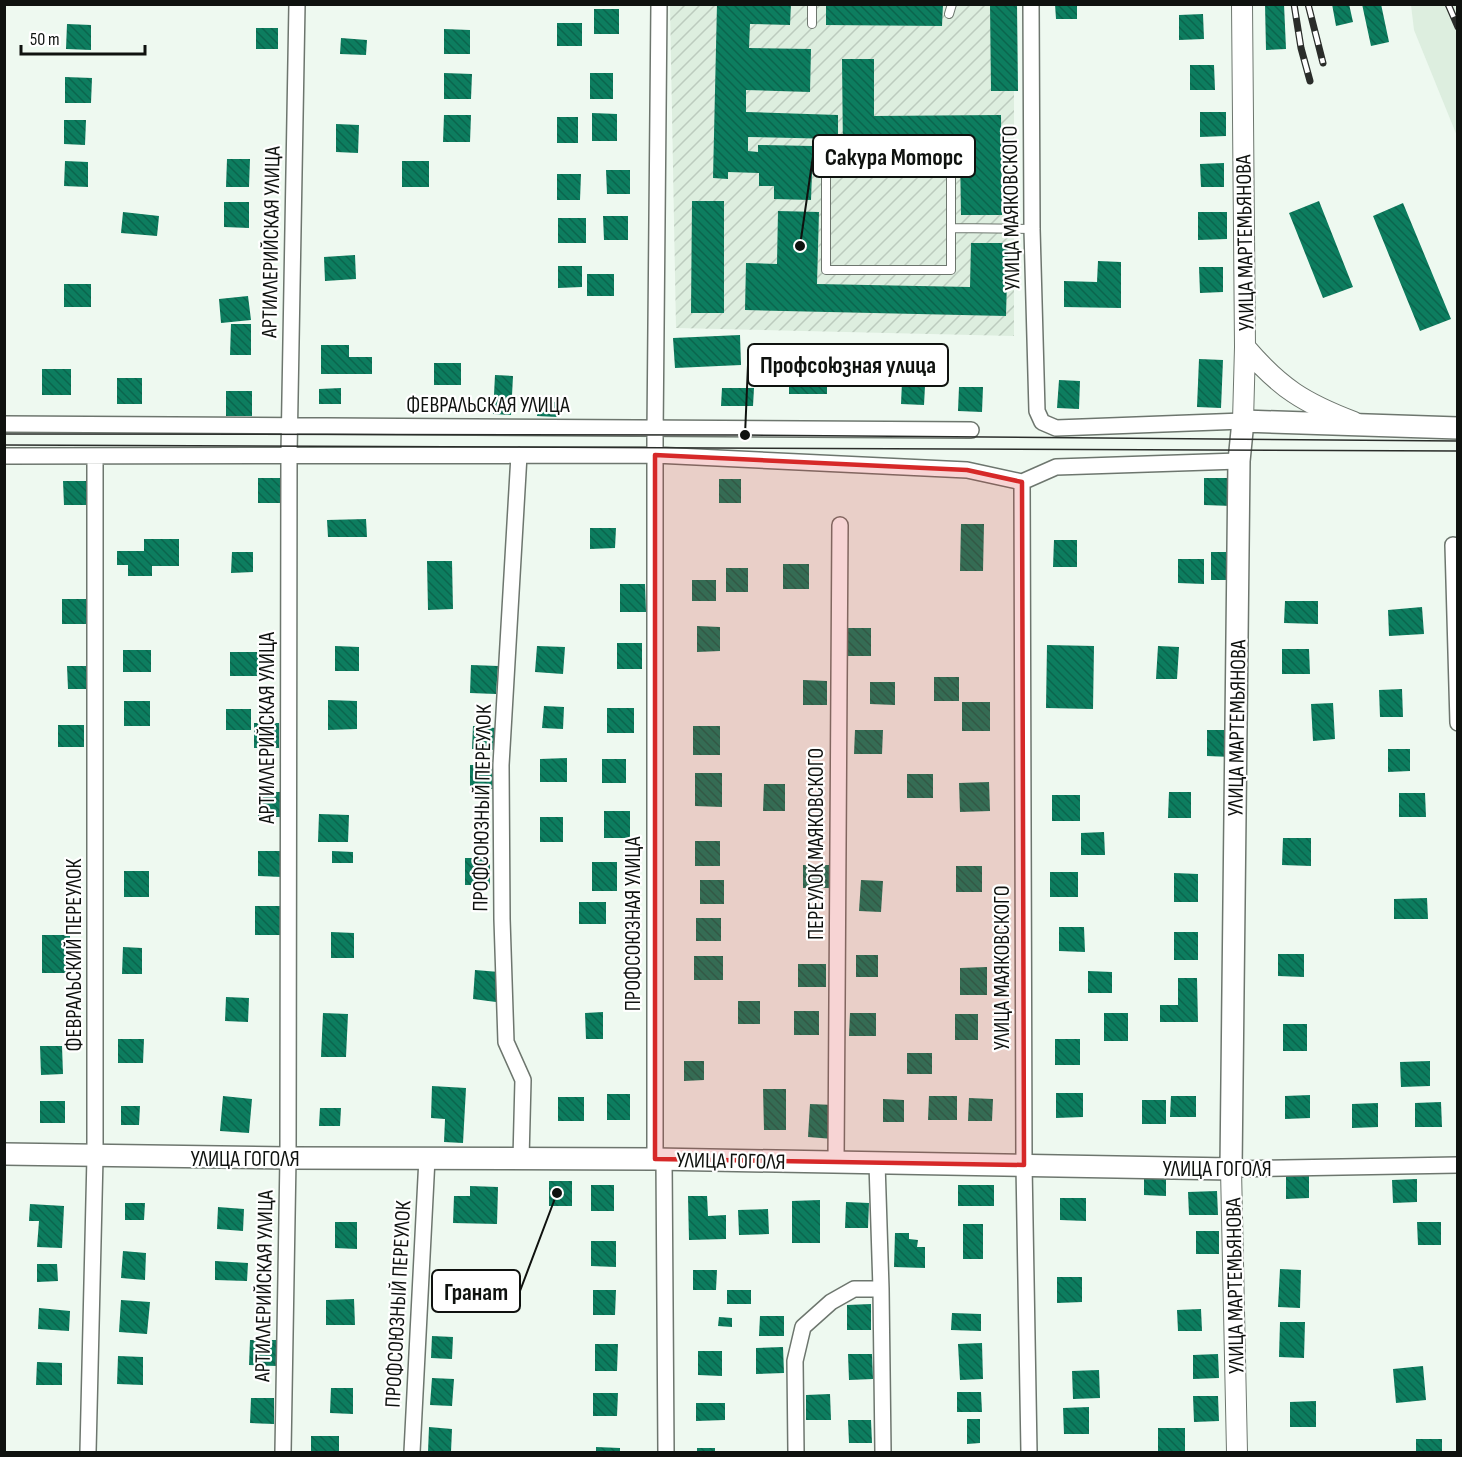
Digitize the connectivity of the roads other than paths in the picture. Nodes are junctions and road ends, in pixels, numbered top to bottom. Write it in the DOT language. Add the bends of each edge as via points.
graph roads {
  1 [pos="297,4"];
  2 [pos="659,4"];
  3 [pos="812,4"];
  4 [pos="952,4"];
  5 [pos="1031,4"];
  6 [pos="1242,4"];
  7 [pos="949,14"];
  8 [pos="812,24"];
  9 [pos="951,228"];
  10 [pos="1032,229"];
  11 [pos="1245,347"];
  12 [pos="1244,421"];
  13 [pos="4,424"];
  14 [pos="1362,425"];
  15 [pos="290,426"];
  16 [pos="655,427"];
  17 [pos="1458,428"];
  18 [pos="971,430"];
  19 [pos="289,454"];
  20 [pos="519,455"];
  21 [pos="655,455"];
  22 [pos="4,456"];
  23 [pos="95,457"];
  24 [pos="1239,461"];
  25 [pos="1022,482"];
  26 [pos="840,525"];
  27 [pos="1453,545"];
  28 [pos="1458,723"];
  29 [pos="4,1154"];
  30 [pos="96,1157"];
  31 [pos="288,1158"];
  32 [pos="427,1158"];
  33 [pos="521,1159"];
  34 [pos="660,1159"];
  35 [pos="836,1162"];
  36 [pos="877,1162"];
  37 [pos="1024,1165"];
  38 [pos="1458,1165"];
  39 [pos="1231,1169"];
  40 [pos="881,1289"];
  41 [pos="88,1452"];
  42 [pos="283,1452"];
  43 [pos="411,1452"];
  44 [pos="666,1452"];
  45 [pos="796,1452"];
  46 [pos="883,1452"];
  47 [pos="1029,1452"];
  48 [pos="1237,1452"];
  1 -- 15 [label="street, АРТИЛЛЕРИЙСКАЯ УЛИЦА"];
  2 -- 16 [label="street, ПРОФСОЮЗНАЯ УЛИЦА"];
  3 -- 8 [label="lane"];
  4 -- 7 [label="lane"];
  5 -- 10 [label="street, УЛИЦА МАЯКОВСКОГО"];
  6 -- 11 [label="street, УЛИЦА МАРТЕМЬЯНОВА"];
  9 -- 9 [label="lane" via="951,270 826,270 826,170 951,170"];
  9 -- 10 [label="lane"];
  10 -- 12 [label="street, УЛИЦА МАЯКОВСКОГО" via="1037,411 1042,422 1056,428"];
  11 -- 12 [label="street, УЛИЦА МАРТЕМЬЯНОВА"];
  11 -- 14 [label="street" via="1281,386 1319,409"];
  12 -- 14 [label="main road"];
  12 -- 24 [label="main road, УЛИЦА МАРТЕМЬЯНОВА"];
  13 -- 15 [label="street, ФЕВРАЛЬСКАЯ УЛИЦА"];
  14 -- 17 [label="main road"];
  15 -- 16 [label="street, ФЕВРАЛЬСКАЯ УЛИЦА"];
  15 -- 19 [label="street, АРТИЛЛЕРИЙСКАЯ УЛИЦА"];
  16 -- 18 [label="street, ФЕВРАЛЬСКАЯ УЛИЦА"];
  16 -- 21 [label="street, ПРОФСОЮЗНАЯ УЛИЦА"];
  19 -- 20 [label="street"];
  19 -- 23 [label="street"];
  19 -- 31 [label="street, АРТИЛЛЕРИЙСКАЯ УЛИЦА"];
  20 -- 21 [label="street"];
  20 -- 33 [label="street, ПРОФСОЮЗНЫЙ ПЕРЕУЛОК" via="501,765 501,896 506,1042 523,1080"];
  21 -- 25 [label="street" via="968,470"];
  21 -- 34 [label="street, ПРОФСОЮЗНАЯ УЛИЦА"];
  22 -- 23 [label="street"];
  23 -- 30 [label="street, ФЕВРАЛЬСКИЙ ПЕРЕУЛОК"];
  24 -- 25 [label="street" via="1056,467"];
  24 -- 39 [label="main road, УЛИЦА МАРТЕМЬЯНОВА"];
  25 -- 37 [label="street, УЛИЦА МАЯКОВСКОГО"];
  26 -- 35 [label="street, ПЕРЕУЛОК МАЯКОВСКОГО"];
  27 -- 28 [label="street"];
  29 -- 30 [label="main road, УЛИЦА ГОГОЛЯ"];
  30 -- 31 [label="main road, УЛИЦА ГОГОЛЯ"];
  30 -- 41 [label="street, ФЕВРАЛЬСКИЙ ПЕРЕУЛОК"];
  31 -- 32 [label="main road, УЛИЦА ГОГОЛЯ"];
  31 -- 42 [label="street, АРТИЛЛЕРИЙСКАЯ УЛИЦА"];
  32 -- 33 [label="main road, УЛИЦА ГОГОЛЯ"];
  32 -- 43 [label="street, ПРОФСОЮЗНЫЙ ПЕРЕУЛОК"];
  33 -- 34 [label="main road, УЛИЦА ГОГОЛЯ"];
  34 -- 35 [label="main road, УЛИЦА ГОГОЛЯ"];
  34 -- 44 [label="street, ПРОФСОЮЗНАЯ УЛИЦА"];
  35 -- 36 [label="main road, УЛИЦА ГОГОЛЯ"];
  36 -- 37 [label="main road, УЛИЦА ГОГОЛЯ"];
  36 -- 40 [label="street"];
  37 -- 39 [label="main road, УЛИЦА ГОГОЛЯ"];
  37 -- 47 [label="street, УЛИЦА МАЯКОВСКОГО"];
  38 -- 39 [label="street, УЛИЦА ГОГОЛЯ"];
  39 -- 48 [label="street, УЛИЦА МАРТЕМЬЯНОВА"];
  40 -- 45 [label="street" via="854,1289 831,1302 803,1327 795,1361"];
  40 -- 46 [label="street"];
}
